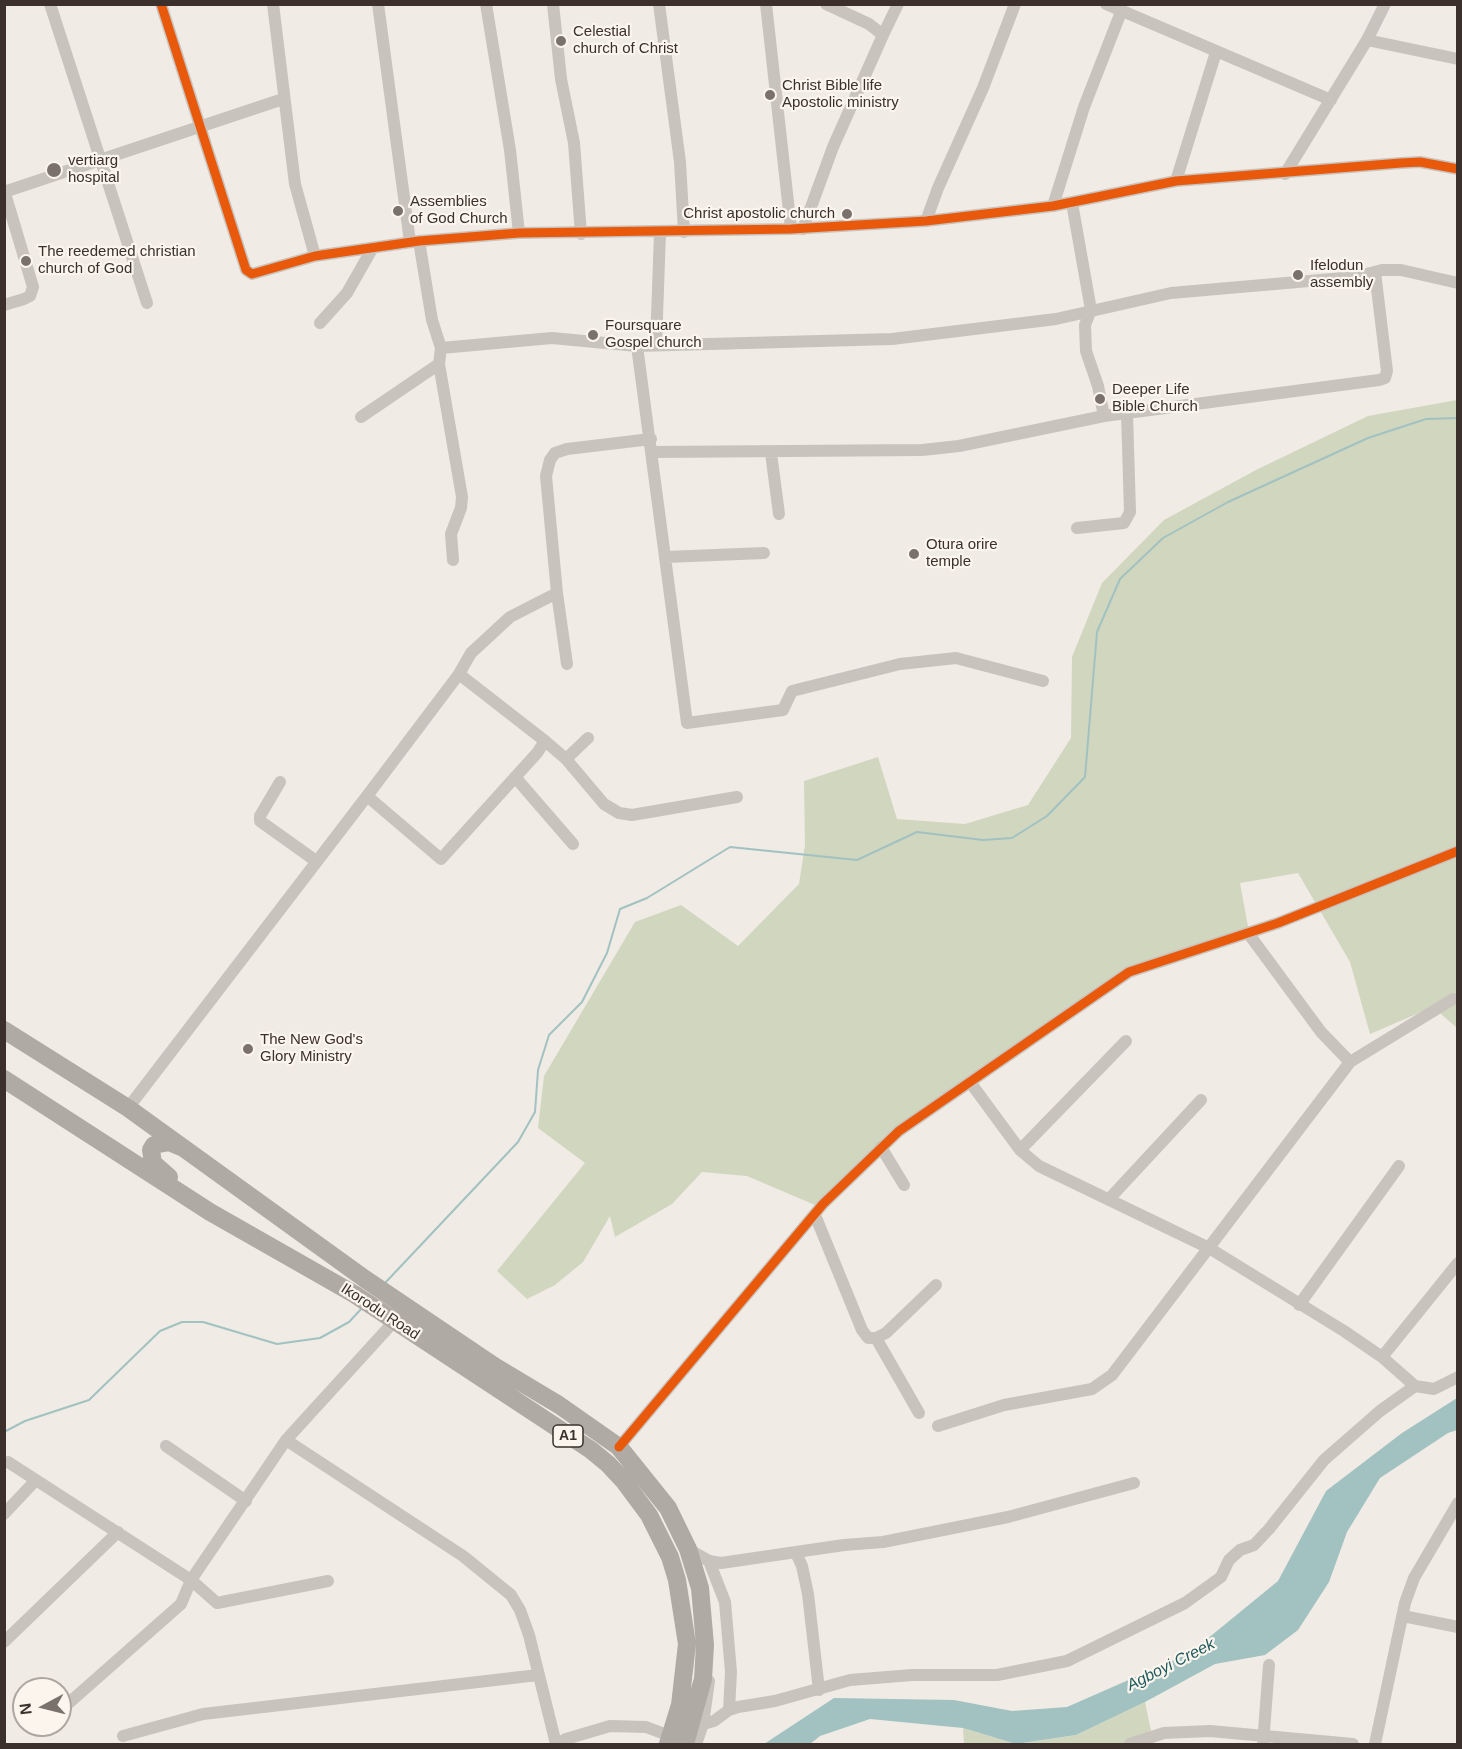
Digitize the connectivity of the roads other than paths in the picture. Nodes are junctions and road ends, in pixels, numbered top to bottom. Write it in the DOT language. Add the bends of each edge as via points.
graph roads {
  1 [pos="50,4"];
  2 [pos="161,4"];
  3 [pos="273,4"];
  4 [pos="378,4"];
  5 [pos="486,4"];
  6 [pos="553,4"];
  7 [pos="658,4"];
  8 [pos="766,4"];
  9 [pos="826,4"];
  10 [pos="898,4"];
  11 [pos="1015,4"];
  12 [pos="1106,4"];
  13 [pos="1385,4"];
  14 [pos="1121,12"];
  15 [pos="883,35"];
  16 [pos="1367,40"];
  17 [pos="1216,52"];
  18 [pos="1458,59"];
  19 [pos="283,99"];
  20 [pos="1331,100"];
  21 [pos="202,128"];
  22 [pos="102,162"];
  23 [pos="1458,169"];
  24 [pos="1285,174"];
  25 [pos="1176,181"];
  26 [pos="5,191"];
  27 [pos="1072,203"];
  28 [pos="1053,206"];
  29 [pos="926,221"];
  30 [pos="797,229"];
  31 [pos="684,232"];
  32 [pos="519,233"];
  33 [pos="660,233"];
  34 [pos="581,234"];
  35 [pos="415,242"];
  36 [pos="372,249"];
  37 [pos="315,256"];
  38 [pos="1375,272"];
  39 [pos="1458,283"];
  40 [pos="147,303"];
  41 [pos="4,305"];
  42 [pos="1090,310"];
  43 [pos="320,323"];
  44 [pos="656,345"];
  45 [pos="637,346"];
  46 [pos="441,348"];
  47 [pos="439,364"];
  48 [pos="1127,414"];
  49 [pos="1104,416"];
  50 [pos="361,417"];
  51 [pos="651,439"];
  52 [pos="652,452"];
  53 [pos="771,453"];
  54 [pos="780,514"];
  55 [pos="1077,528"];
  56 [pos="764,553"];
  57 [pos="666,557"];
  58 [pos="453,560"];
  59 [pos="557,593"];
  60 [pos="567,664"];
  61 [pos="459,674"];
  62 [pos="1043,681"];
  63 [pos="588,738"];
  64 [pos="544,741"];
  65 [pos="566,759"];
  66 [pos="515,777"];
  67 [pos="280,782"];
  68 [pos="367,796"];
  69 [pos="737,797"];
  70 [pos="573,844"];
  71 [pos="1458,851"];
  72 [pos="316,861"];
  73 [pos="1248,933"];
  74 [pos="1452,999"];
  75 [pos="4,1030"];
  76 [pos="1126,1041"];
  77 [pos="1350,1062"];
  78 [pos="4,1079"];
  79 [pos="970,1082"];
  80 [pos="1201,1100"];
  81 [pos="128,1108"];
  82 [pos="183,1147"];
  83 [pos="881,1148"];
  84 [pos="1020,1150"];
  85 [pos="1399,1166"];
  86 [pos="904,1185"];
  87 [pos="1110,1198"];
  88 [pos="210,1212"];
  89 [pos="815,1215"];
  90 [pos="1209,1248"];
  91 [pos="1458,1263"];
  92 [pos="936,1285"];
  93 [pos="1299,1305"];
  94 [pos="388,1310"];
  95 [pos="876,1338"];
  96 [pos="1382,1357"];
  97 [pos="1458,1377"];
  98 [pos="1415,1386"];
  99 [pos="919,1413"];
  100 [pos="938,1426"];
  101 [pos="286,1440"];
  102 [pos="166,1446"];
  103 [pos="619,1447"];
  104 [pos="8,1462"];
  105 [pos="36,1480"];
  106 [pos="1134,1483"];
  107 [pos="246,1501"];
  108 [pos="1458,1503"];
  109 [pos="4,1514"];
  110 [pos="118,1532"];
  111 [pos="688,1549"];
  112 [pos="796,1553"];
  113 [pos="709,1561"];
  114 [pos="191,1580"];
  115 [pos="328,1581"];
  116 [pos="700,1588"];
  117 [pos="1403,1616"];
  118 [pos="1458,1627"];
  119 [pos="4,1642"];
  120 [pos="1269,1665"];
  121 [pos="538,1675"];
  122 [pos="819,1690"];
  123 [pos="72,1700"];
  124 [pos="729,1710"];
  125 [pos="703,1724"];
  126 [pos="123,1736"];
  127 [pos="1263,1740"];
  128 [pos="663,1741"];
  129 [pos="556,1744"];
  130 [pos="685,1744"];
  131 [pos="696,1744"];
  132 [pos="1130,1744"];
  133 [pos="1353,1744"];
  134 [pos="1375,1744"];
  1 -- 22 [label="street"];
  2 -- 21 [label="street"];
  3 -- 19 [label="street"];
  4 -- 35 [label="street"];
  5 -- 32 [label="street" via="513,168"];
  6 -- 34 [label="street" via="561,79 574,144"];
  7 -- 31 [label="street" via="680,162"];
  8 -- 30 [label="street"];
  9 -- 15 [label="street"];
  10 -- 15 [label="street"];
  11 -- 29 [label="street" via="984,88"];
  12 -- 14 [label="street"];
  13 -- 16 [label="street"];
  14 -- 17 [label="street"];
  14 -- 28 [label="street" via="1084,107"];
  15 -- 30 [label="street"];
  16 -- 18 [label="street"];
  16 -- 20 [label="street"];
  17 -- 20 [label="street"];
  17 -- 25 [label="street"];
  19 -- 21 [label="street"];
  19 -- 37 [label="street" via="295,184"];
  20 -- 24 [label="street"];
  21 -- 22 [label="street"];
  21 -- 37 [label="street" via="246,270 257,274"];
  22 -- 26 [label="street"];
  22 -- 40 [label="street"];
  23 -- 24 [label="street" via="1420,162"];
  24 -- 25 [label="street"];
  25 -- 27 [label="street"];
  26 -- 41 [label="street" via="33,287 30,296"];
  27 -- 28 [label="street"];
  27 -- 42 [label="street"];
  28 -- 29 [label="street"];
  29 -- 30 [label="street"];
  30 -- 31 [label="street"];
  31 -- 33 [label="street"];
  32 -- 34 [label="street"];
  32 -- 35 [label="street"];
  33 -- 34 [label="street"];
  33 -- 44 [label="street"];
  35 -- 36 [label="street"];
  35 -- 46 [label="street"];
  36 -- 37 [label="street"];
  36 -- 43 [label="street" via="347,293"];
  38 -- 39 [label="street" via="1401,270"];
  38 -- 42 [label="street" via="1355,277 1171,292"];
  38 -- 48 [label="street" via="1388,371 1385,378"];
  42 -- 44 [label="street" via="892,339"];
  42 -- 49 [label="street" via="1085,325 1086,351"];
  44 -- 45 [label="street"];
  45 -- 46 [label="street" via="552,338"];
  45 -- 51 [label="street"];
  46 -- 47 [label="street"];
  47 -- 50 [label="street"];
  47 -- 58 [label="street" via="462,497 451,534"];
  48 -- 49 [label="street"];
  48 -- 55 [label="street" via="1131,512 1124,523"];
  49 -- 53 [label="street" via="959,446"];
  51 -- 52 [label="street"];
  51 -- 59 [label="street" via="567,449 555,453 550,460 546,476"];
  52 -- 53 [label="street"];
  52 -- 57 [label="street"];
  53 -- 54 [label="street"];
  56 -- 57 [label="street"];
  57 -- 62 [label="street" via="687,723 783,710 792,691 900,664 956,658"];
  59 -- 60 [label="street"];
  59 -- 61 [label="street" via="510,617 471,653"];
  61 -- 64 [label="street"];
  61 -- 68 [label="street"];
  63 -- 65 [label="street"];
  64 -- 65 [label="street"];
  64 -- 66 [label="street"];
  65 -- 69 [label="street" via="604,804 619,813 632,815"];
  66 -- 68 [label="street" via="441,859"];
  66 -- 70 [label="street"];
  67 -- 72 [label="street" via="260,821"];
  68 -- 72 [label="street"];
  71 -- 73 [label="street"];
  72 -- 81 [label="street"];
  73 -- 77 [label="street" via="1321,1032"];
  73 -- 79 [label="street" via="1129,972"];
  74 -- 77 [label="street"];
  75 -- 81 [label="highway, Ikorodu Road / A1"];
  76 -- 84 [label="street"];
  77 -- 90 [label="street"];
  78 -- 88 [label="highway, Ikorodu Road / A1"];
  79 -- 83 [label="street" via="898,1131"];
  79 -- 84 [label="street"];
  80 -- 87 [label="street"];
  81 -- 82 [label="highway, Ikorodu Road / A1"];
  82 -- 88 [label="highway" via="159,1143 150,1155 153,1163"];
  82 -- 94 [label="highway, Ikorodu Road / A1" via="367,1276"];
  83 -- 86 [label="street"];
  83 -- 89 [label="street"];
  84 -- 87 [label="street" via="1039,1167"];
  85 -- 93 [label="street"];
  87 -- 90 [label="street"];
  88 -- 94 [label="highway, Ikorodu Road / A1" via="351,1298"];
  89 -- 95 [label="street" via="862,1330 868,1338"];
  89 -- 103 [label="street"];
  90 -- 93 [label="street"];
  90 -- 100 [label="street" via="1124,1361 1101,1384 1004,1405"];
  91 -- 96 [label="street"];
  92 -- 95 [label="street"];
  93 -- 96 [label="street"];
  94 -- 101 [label="street"];
  94 -- 103 [label="highway, Ikorodu Road / A1" via="494,1366"];
  94 -- 128 [label="highway, Ikorodu Road / A1" via="591,1450 639,1500 670,1557 687,1644 680,1705"];
  95 -- 99 [label="street"];
  96 -- 98 [label="street"];
  97 -- 98 [label="street" via="1434,1389"];
  98 -- 122 [label="street" via="1324,1460 1254,1545 1234,1554 1221,1577 1185,1603 1045,1668 997,1675 874,1677"];
  101 -- 107 [label="street"];
  101 -- 121 [label="street" via="463,1557 511,1596 529,1635"];
  102 -- 107 [label="street"];
  103 -- 111 [label="highway, Ikorodu Road / A1" via="668,1508"];
  104 -- 105 [label="street"];
  105 -- 109 [label="street"];
  105 -- 110 [label="street"];
  106 -- 112 [label="street" via="954,1528"];
  107 -- 114 [label="street"];
  108 -- 117 [label="street" via="1414,1578"];
  110 -- 114 [label="street"];
  110 -- 119 [label="street"];
  111 -- 113 [label="street"];
  111 -- 116 [label="highway, Ikorodu Road / A1"];
  112 -- 113 [label="street" via="722,1563"];
  112 -- 122 [label="street" via="808,1594"];
  113 -- 124 [label="street" via="725,1602 731,1672"];
  114 -- 115 [label="street" via="217,1602"];
  114 -- 123 [label="street" via="181,1604"];
  116 -- 125 [label="street, Ikorodu Road" via="710,1644"];
  116 -- 130 [label="highway, Ikorodu Road / A1" via="705,1645 703,1679"];
  117 -- 118 [label="street"];
  117 -- 134 [label="street"];
  120 -- 127 [label="street"];
  121 -- 126 [label="street" via="203,1714"];
  121 -- 129 [label="street"];
  122 -- 124 [label="street"];
  124 -- 125 [label="street"];
  125 -- 131 [label="street, Ikorodu Road"];
  127 -- 132 [label="street" via="1190,1731 1164,1733"];
  127 -- 133 [label="street"];
  128 -- 129 [label="street" via="646,1728 610,1726"];
}
